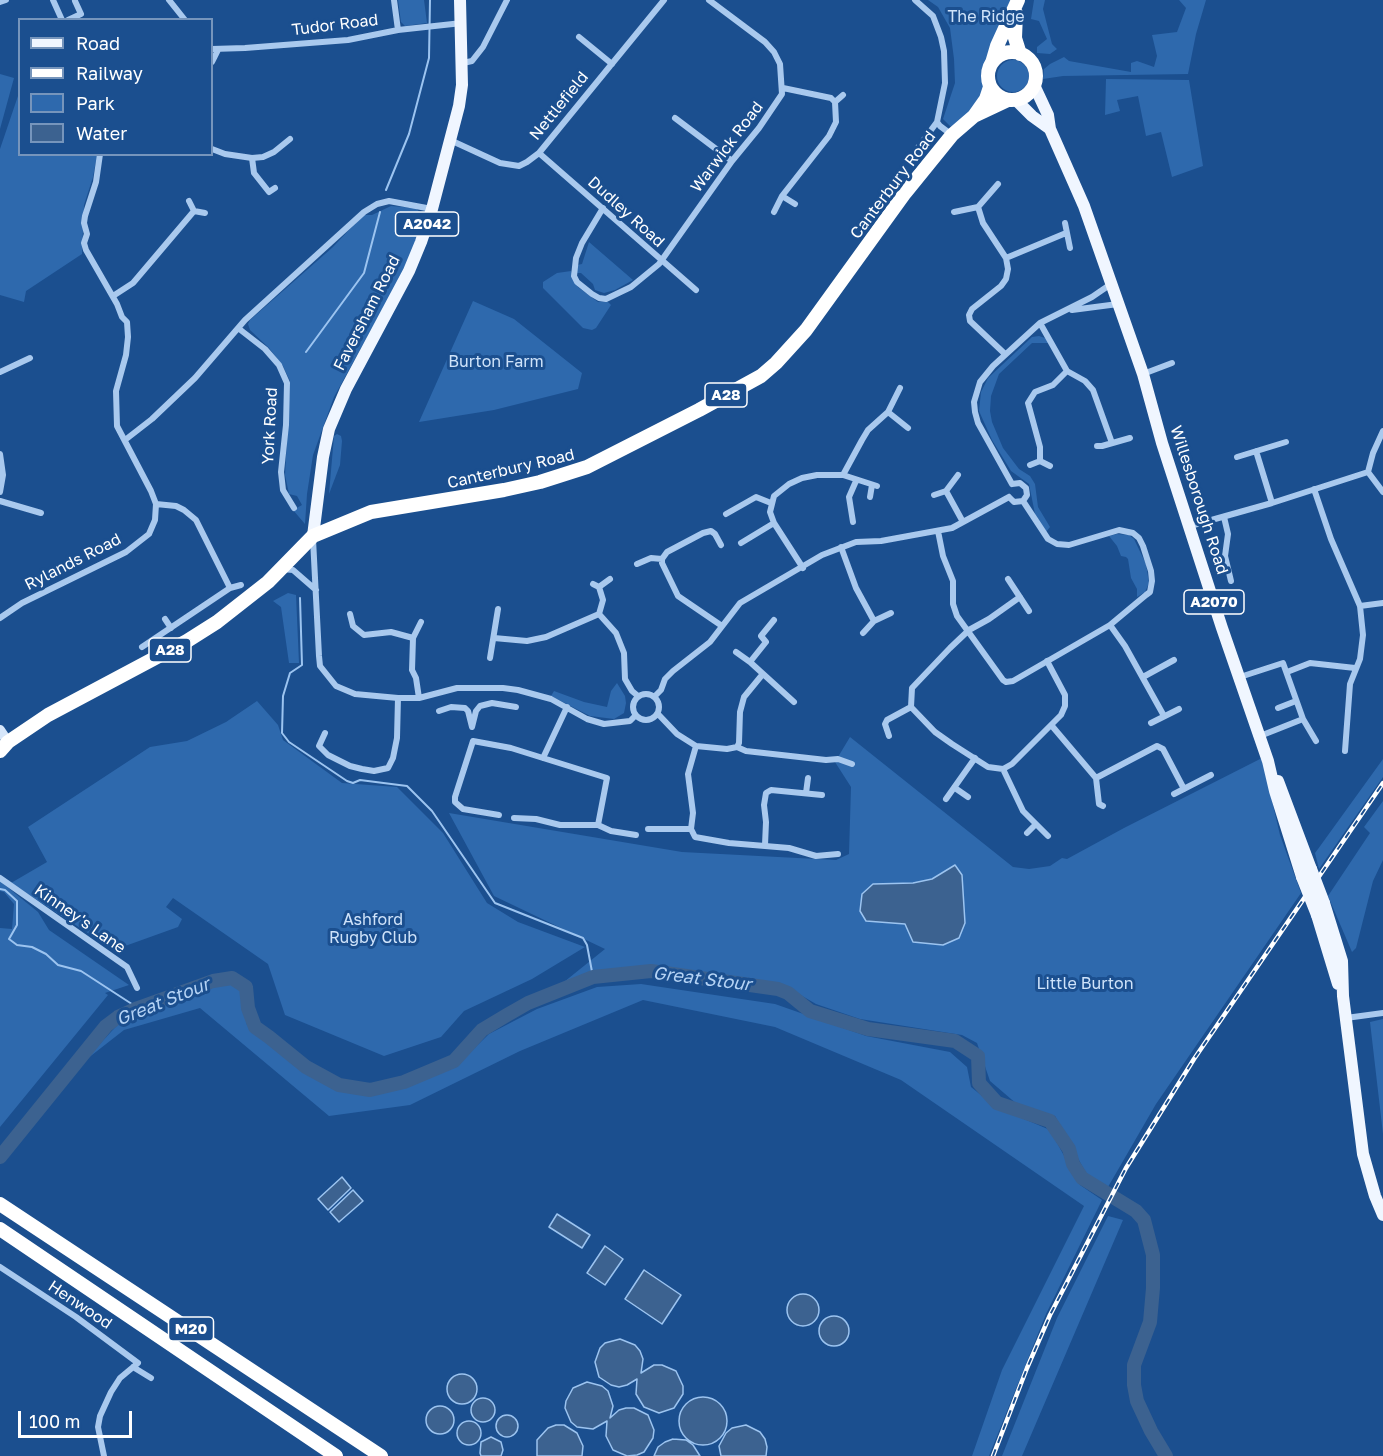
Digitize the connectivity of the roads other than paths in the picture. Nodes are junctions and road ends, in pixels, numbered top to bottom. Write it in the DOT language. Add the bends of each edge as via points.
graph roads {
  1 [pos="6,0"];
  2 [pos="53,0"];
  3 [pos="169,0"];
  4 [pos="394,0"];
  5 [pos="460,0"];
  6 [pos="507,0"];
  7 [pos="664,0"];
  8 [pos="709,0"];
  9 [pos="915,0"];
  10 [pos="75,1"];
  11 [pos="1018,1"];
  12 [pos="0,2"];
  13 [pos="61,18"];
  14 [pos="72,18"];
  15 [pos="183,18"];
  16 [pos="462,23"];
  17 [pos="398,30"];
  18 [pos="579,37"];
  19 [pos="215,49"];
  20 [pos="1020,54"];
  21 [pos="463,63"];
  22 [pos="992,63"];
  23 [pos="612,64"];
  24 [pos="1034,85"];
  25 [pos="990,87"];
  26 [pos="783,88"];
  27 [pos="843,95"];
  28 [pos="1012,100"];
  29 [pos="836,102"];
  30 [pos="975,116"];
  31 [pos="675,118"];
  32 [pos="937,122"];
  33 [pos="1050,129"];
  34 [pos="952,135"];
  35 [pos="290,139"];
  36 [pos="450,140"];
  37 [pos="213,149"];
  38 [pos="539,153"];
  39 [pos="914,153"];
  40 [pos="100,156"];
  41 [pos="252,158"];
  42 [pos="732,161"];
  43 [pos="998,184"];
  44 [pos="275,188"];
  45 [pos="782,196"];
  46 [pos="189,201"];
  47 [pos="795,204"];
  48 [pos="978,207"];
  49 [pos="603,208"];
  50 [pos="432,209"];
  51 [pos="194,211"];
  52 [pos="774,212"];
  53 [pos="954,212"];
  54 [pos="205,213"];
  55 [pos="1065,223"];
  56 [pos="1066,233"];
  57 [pos="1070,248"];
  58 [pos="1006,258"];
  59 [pos="660,260"];
  60 [pos="1111,284"];
  61 [pos="696,290"];
  62 [pos="112,296"];
  63 [pos="1118,304"];
  64 [pos="1069,310"];
  65 [pos="1040,323"];
  66 [pos="238,328"];
  67 [pos="1005,354"];
  68 [pos="30,358"];
  69 [pos="1172,363"];
  70 [pos="1067,371"];
  71 [pos="0,372"];
  72 [pos="1143,374"];
  73 [pos="900,388"];
  74 [pos="888,412"];
  75 [pos="908,428"];
  76 [pos="1383,431"];
  77 [pos="1130,438"];
  78 [pos="125,440"];
  79 [pos="1286,442"];
  80 [pos="1112,443"];
  81 [pos="1097,446"];
  82 [pos="1256,451"];
  83 [pos="0,454"];
  84 [pos="1238,457"];
  85 [pos="1040,461"];
  86 [pos="1030,465"];
  87 [pos="1050,465"];
  88 [pos="1368,472"];
  89 [pos="958,475"];
  90 [pos="843,476"];
  91 [pos="856,481"];
  92 [pos="1012,484"];
  93 [pos="1314,489"];
  94 [pos="946,491"];
  95 [pos="0,492"];
  96 [pos="1383,492"];
  97 [pos="934,495"];
  98 [pos="870,497"];
  99 [pos="1009,497"];
  100 [pos="0,501"];
  101 [pos="1023,501"];
  102 [pos="771,503"];
  103 [pos="1272,503"];
  104 [pos="156,504"];
  105 [pos="294,508"];
  106 [pos="41,513"];
  107 [pos="726,514"];
  108 [pos="1224,517"];
  109 [pos="854,522"];
  110 [pos="963,522"];
  111 [pos="774,523"];
  112 [pos="1190,526"];
  113 [pos="939,531"];
  114 [pos="313,536"];
  115 [pos="741,543"];
  116 [pos="721,545"];
  117 [pos="841,547"];
  118 [pos="662,559"];
  119 [pos="637,564"];
  120 [pos="282,568"];
  121 [pos="803,568"];
  122 [pos="610,579"];
  123 [pos="1008,579"];
  124 [pos="1231,581"];
  125 [pos="241,585"];
  126 [pos="230,588"];
  127 [pos="316,590"];
  128 [pos="1020,597"];
  129 [pos="1383,603"];
  130 [pos="1360,606"];
  131 [pos="498,609"];
  132 [pos="1029,611"];
  133 [pos="891,613"];
  134 [pos="350,614"];
  135 [pos="599,614"];
  136 [pos="0,618"];
  137 [pos="165,619"];
  138 [pos="774,620"];
  139 [pos="874,621"];
  140 [pos="421,622"];
  141 [pos="1110,625"];
  142 [pos="722,626"];
  143 [pos="171,628"];
  144 [pos="969,630"];
  145 [pos="863,633"];
  146 [pos="413,638"];
  147 [pos="494,638"];
  148 [pos="142,647"];
  149 [pos="736,652"];
  150 [pos="490,658"];
  151 [pos="1174,660"];
  152 [pos="1047,661"];
  153 [pos="750,662"];
  154 [pos="1355,668"];
  155 [pos="1287,672"];
  156 [pos="762,675"];
  157 [pos="1143,677"];
  158 [pos="1239,678"];
  159 [pos="638,696"];
  160 [pos="655,696"];
  161 [pos="398,698"];
  162 [pos="419,698"];
  163 [pos="1296,701"];
  164 [pos="794,702"];
  165 [pos="516,707"];
  166 [pos="567,707"];
  167 [pos="911,707"];
  168 [pos="1278,708"];
  169 [pos="1179,709"];
  170 [pos="439,711"];
  171 [pos="658,714"];
  172 [pos="636,715"];
  173 [pos="1164,717"];
  174 [pos="1303,719"];
  175 [pos="1151,723"];
  176 [pos="1052,726"];
  177 [pos="472,727"];
  178 [pos="0,730"];
  179 [pos="325,733"];
  180 [pos="889,736"];
  181 [pos="1260,736"];
  182 [pos="473,741"];
  183 [pos="1316,741"];
  184 [pos="3,746"];
  185 [pos="696,746"];
  186 [pos="736,747"];
  187 [pos="1345,751"];
  188 [pos="543,758"];
  189 [pos="975,758"];
  190 [pos="852,764"];
  191 [pos="1003,769"];
  192 [pos="1211,775"];
  193 [pos="808,778"];
  194 [pos="1096,778"];
  195 [pos="956,788"];
  196 [pos="1184,789"];
  197 [pos="806,793"];
  198 [pos="1174,794"];
  199 [pos="822,795"];
  200 [pos="968,797"];
  201 [pos="946,799"];
  202 [pos="1103,806"];
  203 [pos="500,815"];
  204 [pos="514,818"];
  205 [pos="1036,824"];
  206 [pos="598,825"];
  207 [pos="648,829"];
  208 [pos="691,829"];
  209 [pos="1027,833"];
  210 [pos="636,835"];
  211 [pos="1048,836"];
  212 [pos="765,845"];
  213 [pos="838,854"];
  214 [pos="1307,873"];
  215 [pos="0,878"];
  216 [pos="137,988"];
  217 [pos="1343,996"];
  218 [pos="1383,1013"];
  219 [pos="1346,1018"];
  220 [pos="0,1204"];
  221 [pos="1383,1215"];
  222 [pos="0,1229"];
  223 [pos="0,1268"];
  224 [pos="133,1367"];
  225 [pos="151,1378"];
  226 [pos="104,1456"];
  227 [pos="336,1456"];
  228 [pos="381,1456"];
  1 -- 12 [label="street"];
  2 -- 13 [label="street"];
  3 -- 15 [label="street"];
  4 -- 17 [label="street"];
  5 -- 16 [label="main road, Faversham Road / A2042"];
  6 -- 21 [label="street" via="483,47 472,61"];
  7 -- 23 [label="street, Nettlefield"];
  8 -- 26 [label="street" via="774,52 780,63"];
  9 -- 32 [label="street, Canterbury Road" via="933,16 944,51 945,83"];
  10 -- 14 [label="street" via="81,14"];
  11 -- 20 [label="highway" via="1015,38"];
  11 -- 22 [label="highway"];
  16 -- 17 [label="street, Tudor Road"];
  16 -- 21 [label="main road, Faversham Road / A2042"];
  17 -- 19 [label="street, Tudor Road" via="348,40"];
  18 -- 23 [label="street"];
  20 -- 22 [label="highway" via="1004,54"];
  20 -- 24 [label="highway" via="1034,66"];
  21 -- 36 [label="main road, Faversham Road / A2042" via="459,106"];
  22 -- 25 [label="highway"];
  23 -- 38 [label="street, Nettlefield"];
  24 -- 28 [label="highway" via="1024,97"];
  24 -- 33 [label="main road, A2070"];
  25 -- 28 [label="highway"];
  25 -- 30 [label="highway, Canterbury Road / A28"];
  26 -- 29 [label="street"];
  26 -- 42 [label="street, Warwick Road" via="776,104"];
  27 -- 29 [label="street"];
  28 -- 30 [label="highway, Canterbury Road / A28"];
  28 -- 33 [label="main road, A2070"];
  29 -- 45 [label="street" via="836,122 829,136"];
  30 -- 34 [label="highway, Canterbury Road / A28"];
  31 -- 42 [label="street"];
  32 -- 34 [label="street, Canterbury Road"];
  32 -- 39 [label="street, Canterbury Road"];
  33 -- 60 [label="main road, A2070" via="1084,206"];
  34 -- 114 [label="highway, Canterbury Road / A28" via="806,330 762,375 587,467 504,490 371,512"];
  35 -- 41 [label="street" via="274,152"];
  36 -- 38 [label="street, Nettlefield" via="500,163 519,166"];
  36 -- 50 [label="main road, Faversham Road / A2042"];
  37 -- 41 [label="street"];
  38 -- 49 [label="street, Dudley Road"];
  40 -- 62 [label="street" via="84,223 84,243"];
  41 -- 44 [label="street" via="256,176 269,192"];
  42 -- 59 [label="street, Warwick Road"];
  43 -- 48 [label="street"];
  45 -- 47 [label="street"];
  45 -- 52 [label="street"];
  46 -- 51 [label="street"];
  48 -- 53 [label="street"];
  48 -- 58 [label="street" via="983,223"];
  49 -- 59 [label="street, Dudley Road"];
  49 -- 59 [label="street, Warwick Road" via="576,258 577,282 606,299 639,281"];
  50 -- 66 [label="street" via="389,201 377,204"];
  50 -- 114 [label="main road, Faversham Road / A2042" via="409,271 329,429"];
  51 -- 54 [label="street"];
  51 -- 62 [label="street" via="133,283"];
  55 -- 56 [label="street"];
  56 -- 57 [label="street"];
  56 -- 58 [label="street"];
  58 -- 67 [label="street" via="1006,279 969,315 970,321"];
  59 -- 61 [label="street, Dudley Road"];
  60 -- 63 [label="main road, Willesborough Road / A2070"];
  60 -- 64 [label="street"];
  62 -- 78 [label="street" via="128,330 115,398 117,426"];
  63 -- 64 [label="street"];
  63 -- 72 [label="main road, Willesborough Road / A2070"];
  64 -- 65 [label="street"];
  65 -- 67 [label="street"];
  65 -- 70 [label="street"];
  66 -- 78 [label="street" via="195,378"];
  66 -- 105 [label="street, York Road" via="266,349 287,383 281,472 283,490"];
  67 -- 92 [label="street" via="980,382 974,402 978,423"];
  68 -- 71 [label="street"];
  69 -- 72 [label="street"];
  70 -- 80 [label="street" via="1093,390"];
  70 -- 85 [label="street" via="1053,385 1035,392 1028,403"];
  72 -- 112 [label="main road, Willesborough Road / A2070"];
  73 -- 74 [label="street"];
  74 -- 75 [label="street"];
  74 -- 90 [label="street" via="868,430"];
  76 -- 88 [label="street"];
  77 -- 80 [label="street"];
  78 -- 104 [label="street"];
  79 -- 82 [label="street"];
  80 -- 81 [label="street"];
  82 -- 84 [label="street"];
  82 -- 103 [label="street"];
  83 -- 95 [label="street"];
  85 -- 86 [label="street"];
  85 -- 87 [label="street"];
  88 -- 93 [label="street"];
  88 -- 96 [label="street"];
  89 -- 94 [label="street"];
  90 -- 91 [label="street"];
  90 -- 102 [label="street" via="802,478 779,491"];
  91 -- 98 [label="street" via="874,486"];
  91 -- 109 [label="street" via="849,497"];
  92 -- 99 [label="street"];
  92 -- 101 [label="street" via="1020,483 1026,488 1028,495"];
  93 -- 103 [label="street"];
  93 -- 130 [label="street"];
  94 -- 97 [label="street"];
  94 -- 110 [label="street"];
  99 -- 101 [label="street" via="1014,502"];
  99 -- 110 [label="street"];
  100 -- 106 [label="street"];
  101 -- 141 [label="street" via="1048,539 1057,544 1070,545 1122,530 1139,538 1151,571 1150,592"];
  102 -- 107 [label="street" via="756,497"];
  102 -- 111 [label="street"];
  103 -- 108 [label="street"];
  104 -- 126 [label="street" via="176,506 196,520"];
  104 -- 136 [label="street, Rylands Road" via="152,527 142,541"];
  108 -- 112 [label="street"];
  108 -- 124 [label="street"];
  110 -- 113 [label="street"];
  111 -- 115 [label="street"];
  111 -- 121 [label="street"];
  112 -- 158 [label="main road, Willesborough Road / A2070"];
  113 -- 117 [label="street"];
  113 -- 144 [label="street" via="953,581 954,608"];
  114 -- 120 [label="highway, Canterbury Road / A28"];
  114 -- 127 [label="street"];
  116 -- 118 [label="street" via="709,531 667,552"];
  117 -- 121 [label="street"];
  117 -- 139 [label="street"];
  118 -- 119 [label="street" via="651,558"];
  118 -- 142 [label="street" via="678,596"];
  120 -- 127 [label="street" via="293,570"];
  120 -- 184 [label="highway, Canterbury Road / A28" via="240,605 187,641 48,715"];
  121 -- 142 [label="street" via="740,603"];
  122 -- 135 [label="street" via="596,585 603,600"];
  123 -- 128 [label="street"];
  125 -- 126 [label="street"];
  126 -- 143 [label="street"];
  127 -- 161 [label="street" via="318,656 330,680 355,694"];
  128 -- 132 [label="street"];
  128 -- 144 [label="street"];
  129 -- 130 [label="street"];
  130 -- 154 [label="street" via="1363,646"];
  131 -- 147 [label="street"];
  133 -- 139 [label="street"];
  134 -- 146 [label="street" via="353,627 364,635 392,632"];
  135 -- 147 [label="street" via="546,637 527,641"];
  135 -- 159 [label="street" via="616,633 624,653 625,679"];
  137 -- 143 [label="street"];
  138 -- 153 [label="street" via="760,636 766,642"];
  139 -- 145 [label="street"];
  140 -- 146 [label="street"];
  141 -- 152 [label="street"];
  141 -- 157 [label="street"];
  142 -- 160 [label="street" via="710,642 665,679"];
  143 -- 148 [label="street"];
  144 -- 152 [label="street" via="1006,682"];
  144 -- 167 [label="street" via="912,688"];
  146 -- 162 [label="street" via="412,670"];
  147 -- 150 [label="street"];
  149 -- 153 [label="street"];
  151 -- 157 [label="street"];
  152 -- 176 [label="street" via="1066,700"];
  153 -- 156 [label="street"];
  154 -- 155 [label="street" via="1310,663"];
  154 -- 187 [label="street" via="1350,684"];
  155 -- 158 [label="street" via="1283,663"];
  155 -- 163 [label="street"];
  156 -- 164 [label="street"];
  156 -- 186 [label="street" via="744,698"];
  157 -- 173 [label="street"];
  158 -- 181 [label="main road, Willesborough Road / A2070"];
  159 -- 160 [label="street"];
  159 -- 172 [label="street" via="633,708"];
  160 -- 171 [label="street"];
  161 -- 162 [label="street"];
  161 -- 179 [label="street" via="396,739 388,768 362,769 328,755 319,746"];
  162 -- 166 [label="street" via="457,688 503,688 532,693"];
  163 -- 168 [label="street"];
  163 -- 174 [label="street"];
  165 -- 177 [label="street" via="492,703 480,706"];
  166 -- 172 [label="street" via="604,724 630,721"];
  166 -- 188 [label="street"];
  167 -- 180 [label="street" via="886,720"];
  167 -- 189 [label="street" via="935,732"];
  169 -- 173 [label="street"];
  170 -- 177 [label="street" via="465,708"];
  171 -- 172 [label="street" via="647,720"];
  171 -- 185 [label="street" via="677,734"];
  173 -- 175 [label="street"];
  174 -- 181 [label="street"];
  174 -- 183 [label="street"];
  176 -- 191 [label="street"];
  176 -- 194 [label="street"];
  177 -- 182 [label="street"];
  178 -- 184 [label="street"];
  181 -- 214 [label="main road, Willesborough Road / A2070" via="1275,791"];
  182 -- 188 [label="street"];
  182 -- 203 [label="street" via="455,802 463,808"];
  185 -- 186 [label="street"];
  185 -- 208 [label="street" via="688,774"];
  186 -- 190 [label="street"];
  188 -- 206 [label="street" via="608,778"];
  189 -- 191 [label="street" via="988,767"];
  189 -- 195 [label="street"];
  191 -- 205 [label="street" via="1023,811"];
  192 -- 196 [label="street"];
  193 -- 197 [label="street"];
  194 -- 196 [label="street" via="1157,747 1163,749"];
  194 -- 202 [label="street" via="1099,804"];
  195 -- 200 [label="street"];
  195 -- 201 [label="street"];
  196 -- 198 [label="street"];
  197 -- 199 [label="street"];
  197 -- 212 [label="street" via="766,793"];
  204 -- 206 [label="street"];
  205 -- 209 [label="street"];
  205 -- 211 [label="street"];
  206 -- 210 [label="street"];
  207 -- 208 [label="street"];
  208 -- 212 [label="street" via="695,837 707,840"];
  212 -- 213 [label="street" via="816,856"];
  214 -- 217 [label="main road, Willesborough Road / A2070, bridge"];
  214 -- 217 [label="main road, Willesborough Road / A2070, bridge" via="1323,903 1342,961"];
  215 -- 216 [label="street, Kinney's Lane" via="126,967"];
  217 -- 219 [label="main road, Willesborough Road / A2070"];
  218 -- 219 [label="street"];
  219 -- 221 [label="main road, Willesborough Road / A2070" via="1363,1154"];
  220 -- 228 [label="highway, M20"];
  222 -- 227 [label="highway, M20"];
  223 -- 224 [label="street, Henwood" via="129,1356 138,1363"];
  224 -- 225 [label="street, Henwood"];
  224 -- 226 [label="street" via="120,1378 100,1416 98,1427"];
}
